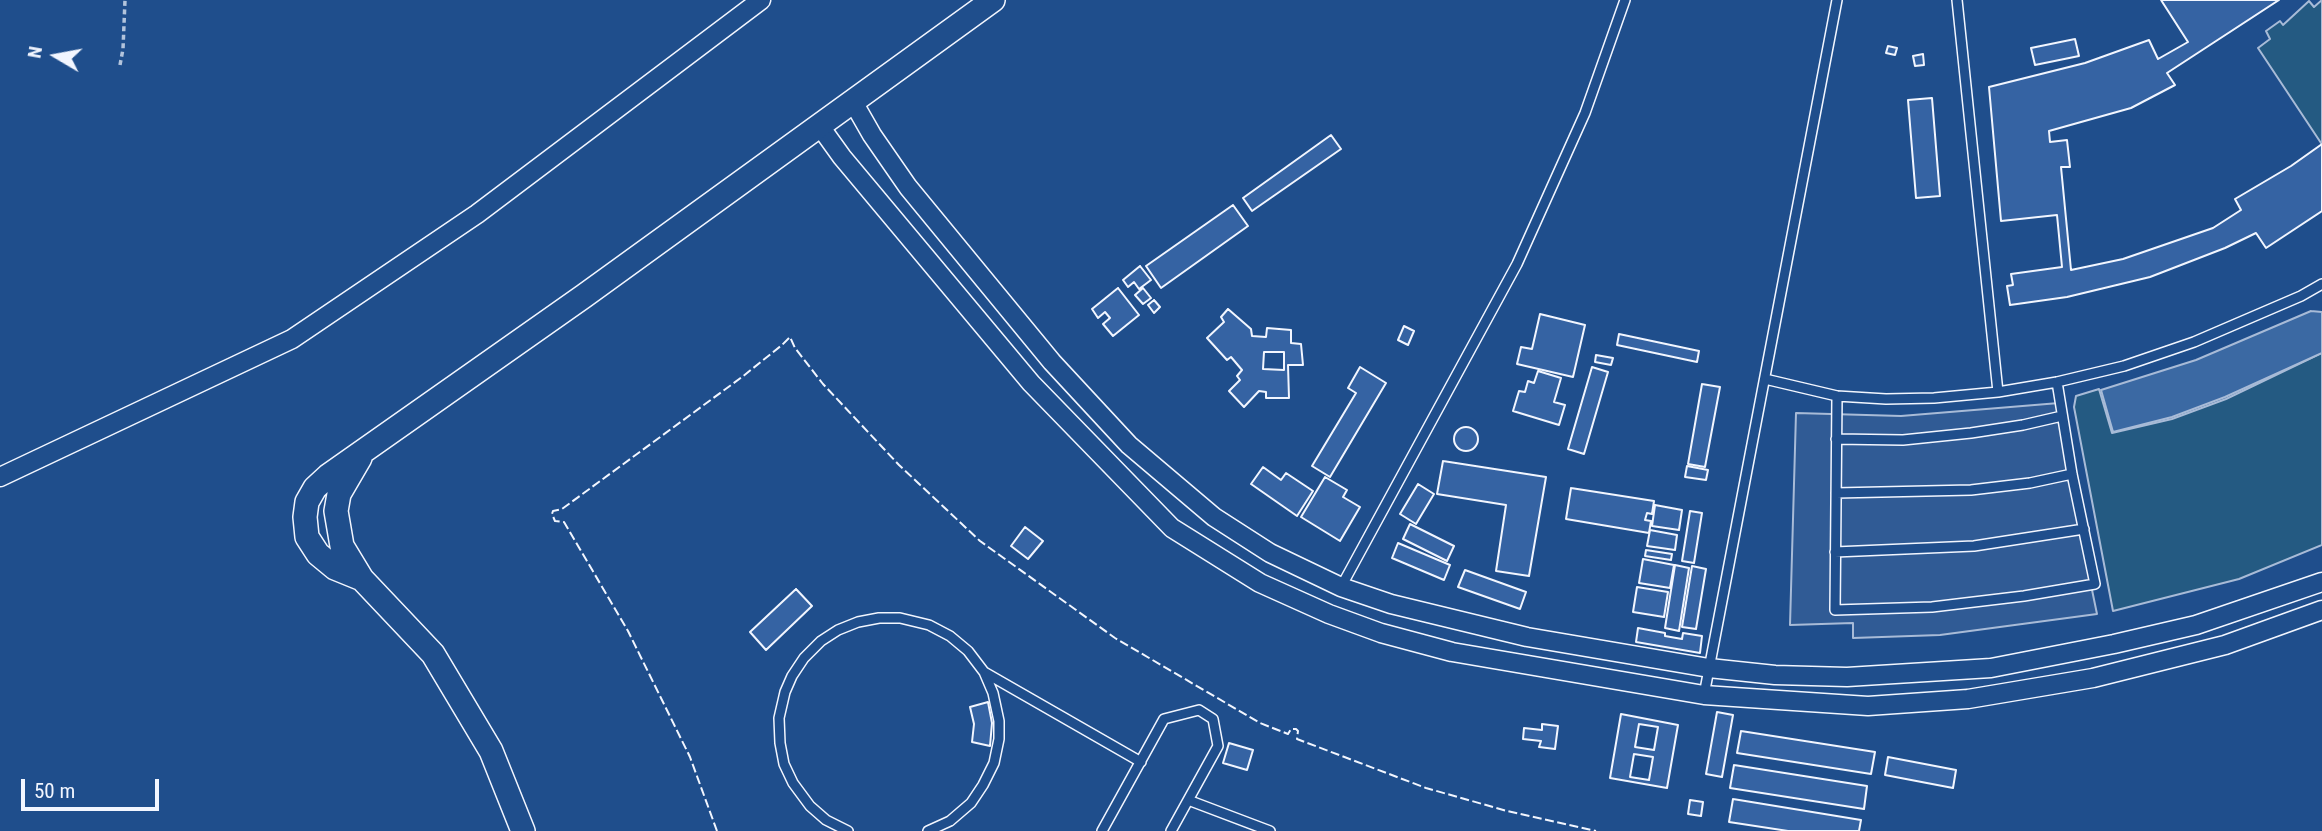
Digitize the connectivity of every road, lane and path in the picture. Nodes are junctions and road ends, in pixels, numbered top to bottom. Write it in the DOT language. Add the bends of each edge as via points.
graph roads {
  1 [pos="125,0"];
  2 [pos="761,0"];
  3 [pos="993,0"];
  4 [pos="1625,0"];
  5 [pos="1837,0"];
  6 [pos="1957,0"];
  7 [pos="120,65"];
  8 [pos="852,100"];
  9 [pos="819,125"];
  10 [pos="2322,284"];
  11 [pos="1765,379"];
  12 [pos="2057,382"];
  13 [pos="1998,391"];
  14 [pos="1837,396"];
  15 [pos="2062,416"];
  16 [pos="1836,439"];
  17 [pos="363,452"];
  18 [pos="2072,474"];
  19 [pos="0,477"];
  20 [pos="1836,493"];
  21 [pos="2084,529"];
  22 [pos="1835,552"];
  23 [pos="362,579"];
  24 [pos="2322,582"];
  25 [pos="1341,587"];
  26 [pos="2322,610"];
  27 [pos="1709,668"];
  28 [pos="984,672"];
  29 [pos="1704,695"];
  30 [pos="1141,762"];
  31 [pos="1188,800"];
  32 [pos="826,820"];
  33 [pos="523,831"];
  34 [pos="827,831"];
  35 [pos="848,831"];
  36 [pos="928,831"];
  37 [pos="1102,831"];
  38 [pos="1171,831"];
  39 [pos="1270,831"];
  1 -- 7 [label="path"];
  2 -- 19 [label="street" via="477,214 292,339"];
  3 -- 8 [label="main road"];
  4 -- 25 [label="lane" via="1585,113 1517,264"];
  5 -- 11 [label="lane"];
  6 -- 13 [label="lane"];
  8 -- 9 [label="main road"];
  8 -- 25 [label="street" via="908,187 1052,362 1129,445 1214,517 1270,553"];
  9 -- 17 [label="main road"];
  9 -- 29 [label="street" via="1031,383 1172,528 1260,583 1381,633 1452,652"];
  10 -- 12 [label="lane" via="2194,342"];
  11 -- 14 [label="lane"];
  11 -- 27 [label="lane"];
  12 -- 13 [label="lane"];
  12 -- 15 [label="lane"];
  13 -- 14 [label="lane" via="1934,398"];
  14 -- 16 [label="lane"];
  15 -- 16 [label="lane" via="1903,440"];
  15 -- 18 [label="lane"];
  16 -- 20 [label="lane"];
  17 -- 23 [label="main road" via="340,494 336,512 342,546"];
  17 -- 23 [label="main road" via="315,488 304,517 307,537 318,554 335,568"];
  18 -- 20 [label="lane" via="1971,490"];
  18 -- 21 [label="lane"];
  20 -- 22 [label="lane"];
  21 -- 22 [label="lane" via="1974,547"];
  21 -- 22 [label="lane" via="2095,584 1932,607 1835,610"];
  23 -- 33 [label="main road" via="433,654 491,751"];
  24 -- 27 [label="street" via="2196,625 1991,668 1847,677 1774,676"];
  25 -- 27 [label="street" via="1527,637"];
  26 -- 29 [label="street" via="2225,645 2092,678 1968,699 1868,706"];
  27 -- 29 [label="lane"];
  28 -- 30 [label="lane"];
  28 -- 32 [label="lane" via="950,636 900,618 858,622 821,641 804,658 785,692 779,743 793,783"];
  28 -- 36 [label="lane" via="999,721 993,763 971,803 950,821"];
  30 -- 31 [label="lane" via="1164,719 1199,710 1213,719 1219,746"];
  30 -- 37 [label="lane"];
  31 -- 38 [label="lane"];
  31 -- 39 [label="lane"];
  32 -- 34 [label="lane"];
  32 -- 35 [label="lane"];
}
